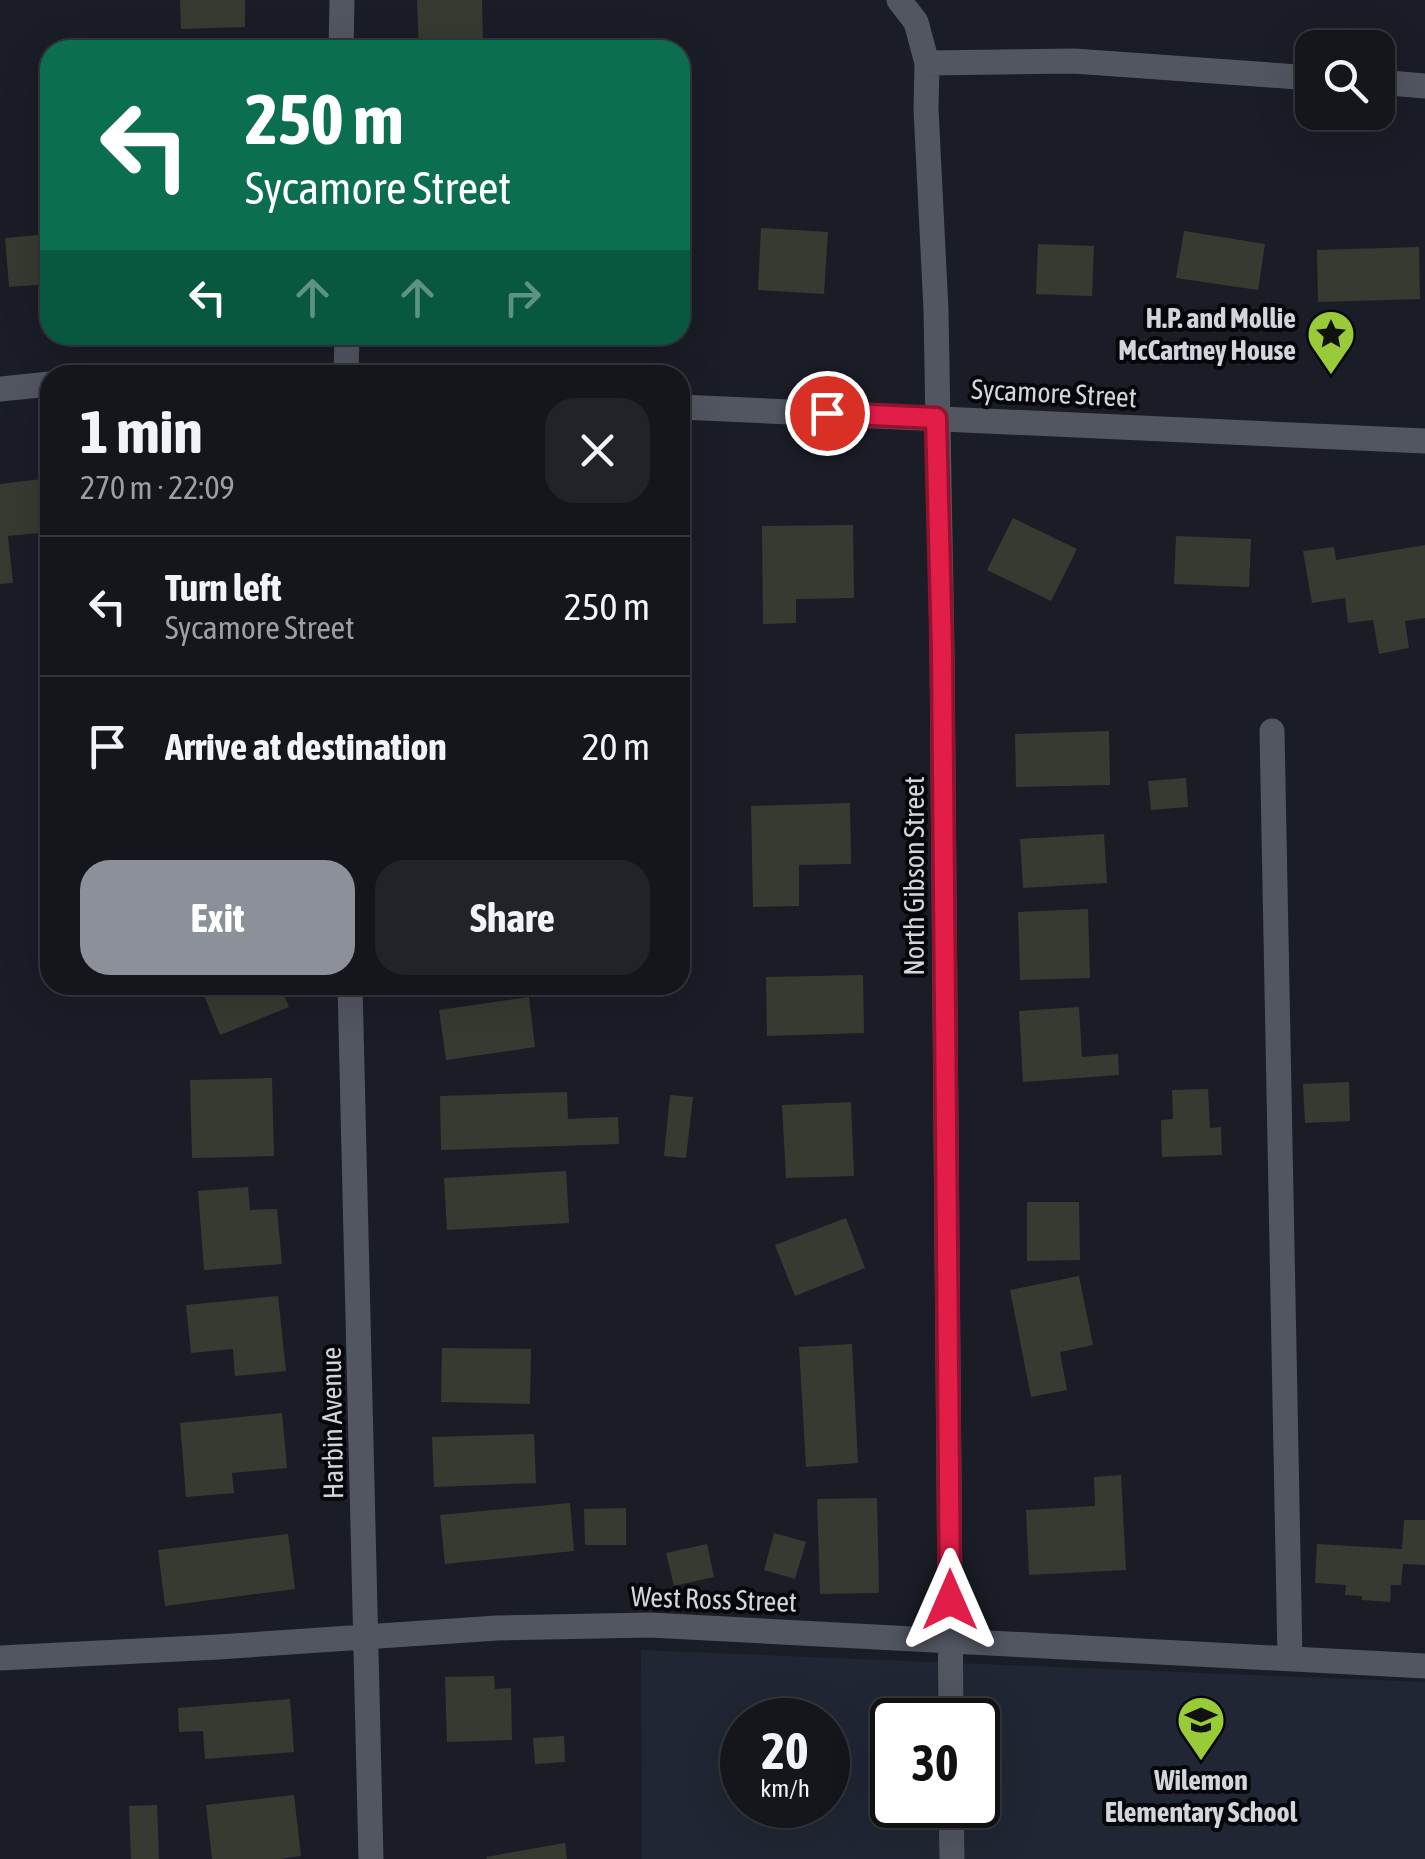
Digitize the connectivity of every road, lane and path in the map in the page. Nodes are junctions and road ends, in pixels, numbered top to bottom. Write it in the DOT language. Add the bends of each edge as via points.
graph roads {
  1 [pos="342,0"];
  2 [pos="899,0"];
  3 [pos="342,40"];
  4 [pos="927,63"];
  5 [pos="1295,77"];
  6 [pos="1395,83"];
  7 [pos="1425,86"];
  8 [pos="40,385"];
  9 [pos="0,388"];
  10 [pos="690,407"];
  11 [pos="936,418"];
  12 [pos="1425,440"];
  13 [pos="1272,731"];
  14 [pos="350,995"];
  15 [pos="367,1636"];
  16 [pos="950,1639"];
  17 [pos="0,1658"];
  18 [pos="1290,1658"];
  19 [pos="1425,1666"];
  20 [pos="950,1698"];
  21 [pos="951,1828"];
  22 [pos="371,1859"];
  23 [pos="952,1859"];
  1 -- 3 [label="street"];
  2 -- 4 [label="street, North Gibson Street" via="921,32"];
  4 -- 5 [label="street" via="1074,61"];
  4 -- 11 [label="street, North Gibson Street"];
  6 -- 7 [label="street"];
  8 -- 9 [label="street"];
  10 -- 11 [label="street, Sycamore Street"];
  11 -- 12 [label="street, Sycamore Street"];
  11 -- 16 [label="street, North Gibson Street"];
  13 -- 18 [label="street"];
  14 -- 15 [label="street, Harbin Avenue"];
  15 -- 16 [label="street, West Ross Street" via="650,1625"];
  15 -- 17 [label="street, West Ross Street"];
  15 -- 22 [label="street, Harbin Avenue"];
  16 -- 18 [label="street, West Ross Street"];
  16 -- 20 [label="street, North Gibson Street"];
  18 -- 19 [label="street, West Ross Street"];
  21 -- 23 [label="street"];
}
